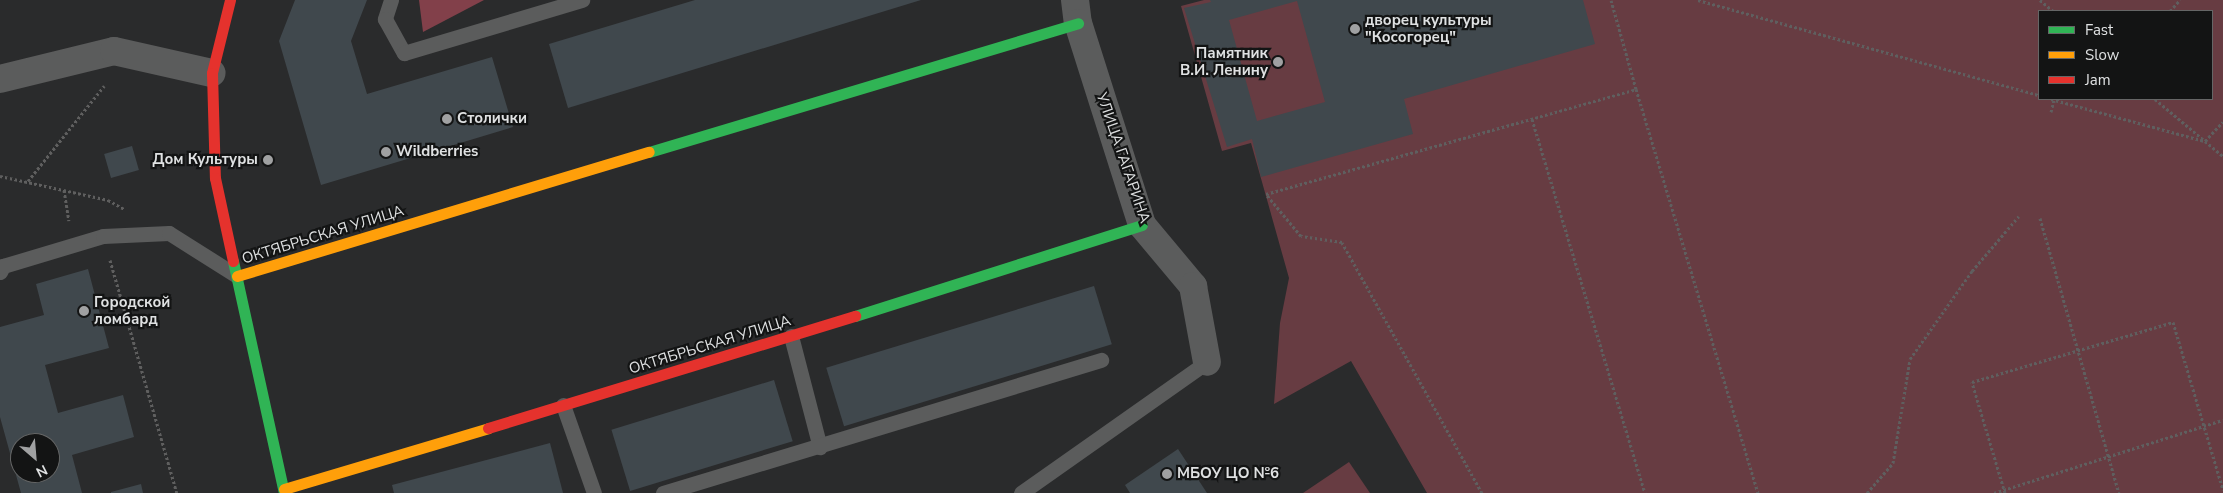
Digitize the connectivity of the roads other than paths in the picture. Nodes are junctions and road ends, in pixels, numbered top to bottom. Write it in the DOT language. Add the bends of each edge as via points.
graph roads {
  1 [pos="230,0"];
  2 [pos="391,0"];
  3 [pos="582,0"];
  4 [pos="1076,11"];
  5 [pos="212,73"];
  6 [pos="0,79"];
  7 [pos="1142,225"];
  8 [pos="0,272"];
  9 [pos="237,276"];
  10 [pos="791,336"];
  11 [pos="1101,360"];
  12 [pos="1207,362"];
  13 [pos="563,405"];
  14 [pos="820,446"];
  15 [pos="284,491"];
  16 [pos="594,493"];
  17 [pos="664,493"];
  18 [pos="1021,493"];
  1 -- 5 [label="street"];
  2 -- 3 [label="lane" via="385,19 404,53"];
  4 -- 7 [label="street, УЛИЦА ГАГАРИНА"];
  4 -- 9 [label="street, ОКТЯБРЬСКАЯ УЛИЦА"];
  5 -- 6 [label="street" via="114,52"];
  5 -- 9 [label="street" via="215,178"];
  7 -- 10 [label="street, ОКТЯБРЬСКАЯ УЛИЦА"];
  7 -- 12 [label="street, УЛИЦА ГАГАРИНА" via="1193,286"];
  8 -- 9 [label="lane" via="3,266 103,236 169,233"];
  9 -- 15 [label="street"];
  10 -- 13 [label="street, ОКТЯБРЬСКАЯ УЛИЦА"];
  10 -- 14 [label="lane"];
  11 -- 14 [label="lane"];
  12 -- 18 [label="lane"];
  13 -- 15 [label="street, ОКТЯБРЬСКАЯ УЛИЦА"];
  13 -- 16 [label="lane"];
  14 -- 17 [label="lane"];
}
